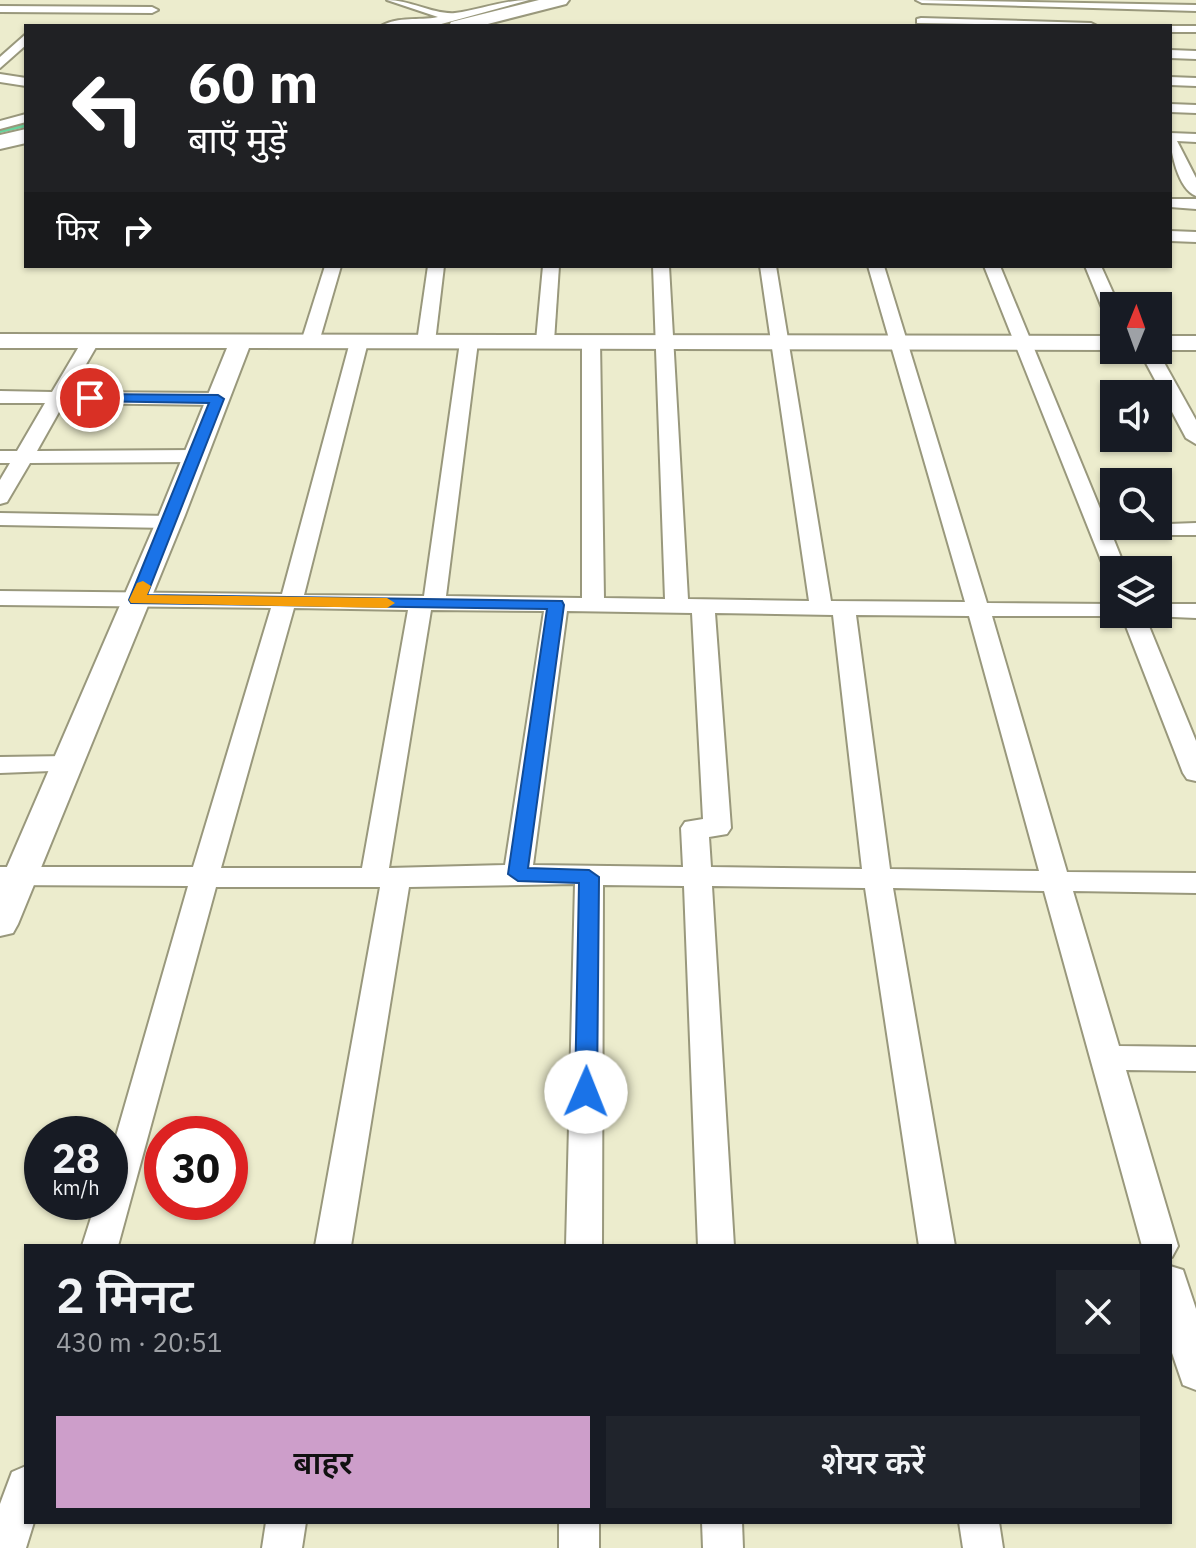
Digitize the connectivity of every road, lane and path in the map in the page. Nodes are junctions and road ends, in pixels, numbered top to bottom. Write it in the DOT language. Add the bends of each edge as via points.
graph roads {
  1 [pos="66,0"];
  2 [pos="393,0"];
  3 [pos="523,0"];
  4 [pos="560,0"];
  5 [pos="920,0"];
  6 [pos="1006,1"];
  7 [pos="156,5"];
  8 [pos="1111,7"];
  9 [pos="1196,8"];
  10 [pos="0,9"];
  11 [pos="56,10"];
  12 [pos="455,22"];
  13 [pos="41,24"];
  14 [pos="141,24"];
  15 [pos="395,24"];
  16 [pos="421,24"];
  17 [pos="435,24"];
  18 [pos="922,24"];
  19 [pos="1012,24"];
  20 [pos="1172,29"];
  21 [pos="1196,29"];
  22 [pos="22,35"];
  23 [pos="1172,54"];
  24 [pos="1196,55"];
  25 [pos="24,59"];
  26 [pos="3,60"];
  27 [pos="0,78"];
  28 [pos="1172,81"];
  29 [pos="24,82"];
  30 [pos="1196,82"];
  31 [pos="1172,108"];
  32 [pos="1196,109"];
  33 [pos="24,119"];
  34 [pos="0,125"];
  35 [pos="24,136"];
  36 [pos="1196,138"];
  37 [pos="1172,139"];
  38 [pos="0,142"];
  39 [pos="1172,144"];
  40 [pos="1183,169"];
  41 [pos="1196,192"];
  42 [pos="1172,203"];
  43 [pos="1196,204"];
  44 [pos="1172,236"];
  45 [pos="1196,237"];
  46 [pos="332,268"];
  47 [pos="436,268"];
  48 [pos="551,268"];
  49 [pos="661,268"];
  50 [pos="768,268"];
  51 [pos="877,268"];
  52 [pos="993,268"];
  53 [pos="1094,268"];
  54 [pos="1104,292"];
  55 [pos="0,341"];
  56 [pos="545,341"];
  57 [pos="591,341"];
  58 [pos="665,341"];
  59 [pos="778,341"];
  60 [pos="90,342"];
  61 [pos="240,342"];
  62 [pos="310,342"];
  63 [pos="359,342"];
  64 [pos="426,342"];
  65 [pos="469,342"];
  66 [pos="899,342"];
  67 [pos="1022,342"];
  68 [pos="1100,343"];
  69 [pos="1172,343"];
  70 [pos="1196,343"];
  71 [pos="1156,364"];
  72 [pos="0,397"];
  73 [pos="58,398"];
  74 [pos="218,399"];
  75 [pos="1196,438"];
  76 [pos="195,456"];
  77 [pos="10,462"];
  78 [pos="0,498"];
  79 [pos="0,519"];
  80 [pos="169,522"];
  81 [pos="1099,529"];
  82 [pos="1196,529"];
  83 [pos="1110,556"];
  84 [pos="0,598"];
  85 [pos="137,600"];
  86 [pos="287,602"];
  87 [pos="428,603"];
  88 [pos="556,605"];
  89 [pos="593,605"];
  90 [pos="690,606"];
  91 [pos="832,608"];
  92 [pos="978,609"];
  93 [pos="1100,611"];
  94 [pos="1172,611"];
  95 [pos="1196,611"];
  96 [pos="1139,628"];
  97 [pos="68,764"];
  98 [pos="0,765"];
  99 [pos="1196,773"];
  100 [pos="518,874"];
  101 [pos="10,876"];
  102 [pos="204,877"];
  103 [pos="589,877"];
  104 [pos="385,878"];
  105 [pos="697,878"];
  106 [pos="877,879"];
  107 [pos="1057,882"];
  108 [pos="1196,883"];
  109 [pos="0,924"];
  110 [pos="1107,1058"];
  111 [pos="1196,1059"];
  112 [pos="101,1244"];
  113 [pos="333,1244"];
  114 [pos="584,1244"];
  115 [pos="716,1244"];
  116 [pos="937,1244"];
  117 [pos="1159,1244"];
  118 [pos="1172,1288"];
  119 [pos="1196,1373"];
  120 [pos="24,1491"];
  121 [pos="286,1524"];
  122 [pos="579,1524"];
  123 [pos="722,1524"];
  124 [pos="979,1524"];
  125 [pos="6,1548"];
  126 [pos="282,1548"];
  127 [pos="579,1548"];
  128 [pos="723,1548"];
  129 [pos="983,1548"];
  1 -- 11 [label="street"];
  2 -- 12 [label="street"];
  3 -- 12 [label="street"];
  4 -- 12 [label="highway"];
  5 -- 6 [label="street"];
  5 -- 18 [label="street"];
  6 -- 8 [label="street"];
  6 -- 19 [label="street"];
  7 -- 11 [label="street"];
  7 -- 14 [label="street"];
  8 -- 9 [label="street"];
  10 -- 11 [label="street"];
  11 -- 13 [label="street"];
  12 -- 17 [label="street"];
  15 -- 16 [label="street"];
  20 -- 21 [label="street"];
  22 -- 26 [label="street"];
  23 -- 24 [label="street"];
  25 -- 26 [label="street"];
  27 -- 29 [label="street"];
  28 -- 30 [label="street"];
  31 -- 32 [label="street"];
  33 -- 34 [label="street"];
  35 -- 38 [label="highway"];
  36 -- 37 [label="street"];
  39 -- 40 [label="street"];
  40 -- 41 [label="street"];
  42 -- 43 [label="street"];
  44 -- 45 [label="street"];
  46 -- 62 [label="street"];
  47 -- 64 [label="street"];
  48 -- 56 [label="street"];
  49 -- 58 [label="street"];
  50 -- 59 [label="street"];
  51 -- 66 [label="street"];
  52 -- 67 [label="street"];
  53 -- 54 [label="street"];
  55 -- 60 [label="street"];
  56 -- 57 [label="street"];
  56 -- 65 [label="street"];
  57 -- 58 [label="street"];
  57 -- 89 [label="street"];
  58 -- 59 [label="street"];
  58 -- 90 [label="street"];
  59 -- 66 [label="street"];
  59 -- 91 [label="street"];
  60 -- 61 [label="street"];
  60 -- 73 [label="street"];
  61 -- 62 [label="street"];
  61 -- 74 [label="street"];
  62 -- 63 [label="street"];
  63 -- 64 [label="street"];
  63 -- 86 [label="street"];
  64 -- 65 [label="street"];
  65 -- 87 [label="street"];
  66 -- 67 [label="street"];
  66 -- 92 [label="street"];
  67 -- 68 [label="street"];
  67 -- 81 [label="street"];
  69 -- 70 [label="street"];
  71 -- 75 [label="street"];
  72 -- 73 [label="street"];
  73 -- 74 [label="street"];
  73 -- 77 [label="street"];
  74 -- 76 [label="street"];
  76 -- 77 [label="street"];
  76 -- 80 [label="street"];
  77 -- 78 [label="street"];
  79 -- 80 [label="street"];
  80 -- 85 [label="street"];
  81 -- 82 [label="street"];
  81 -- 83 [label="street"];
  84 -- 85 [label="street"];
  85 -- 86 [label="street"];
  85 -- 97 [label="street"];
  86 -- 87 [label="street"];
  86 -- 102 [label="street" via="247,717"];
  87 -- 88 [label="street"];
  87 -- 104 [label="street" via="387,814"];
  88 -- 89 [label="street"];
  88 -- 100 [label="street"];
  89 -- 90 [label="street"];
  90 -- 91 [label="street"];
  90 -- 105 [label="street" via="717,828 695,828"];
  91 -- 92 [label="street"];
  91 -- 106 [label="street"];
  92 -- 93 [label="street"];
  92 -- 107 [label="street"];
  94 -- 95 [label="street"];
  96 -- 99 [label="street"];
  97 -- 98 [label="street"];
  97 -- 101 [label="street"];
  100 -- 103 [label="street"];
  100 -- 104 [label="street"];
  101 -- 102 [label="street"];
  101 -- 109 [label="street"];
  102 -- 104 [label="street"];
  102 -- 112 [label="street" via="143,1109"];
  103 -- 105 [label="street"];
  103 -- 114 [label="street"];
  104 -- 113 [label="street"];
  105 -- 106 [label="street"];
  105 -- 115 [label="street"];
  106 -- 107 [label="street"];
  106 -- 116 [label="street"];
  107 -- 108 [label="street"];
  107 -- 110 [label="street"];
  110 -- 111 [label="street"];
  110 -- 117 [label="street"];
  118 -- 119 [label="street"];
  120 -- 125 [label="street"];
  121 -- 126 [label="street"];
  122 -- 127 [label="street"];
  123 -- 128 [label="street"];
  124 -- 129 [label="street"];
}
